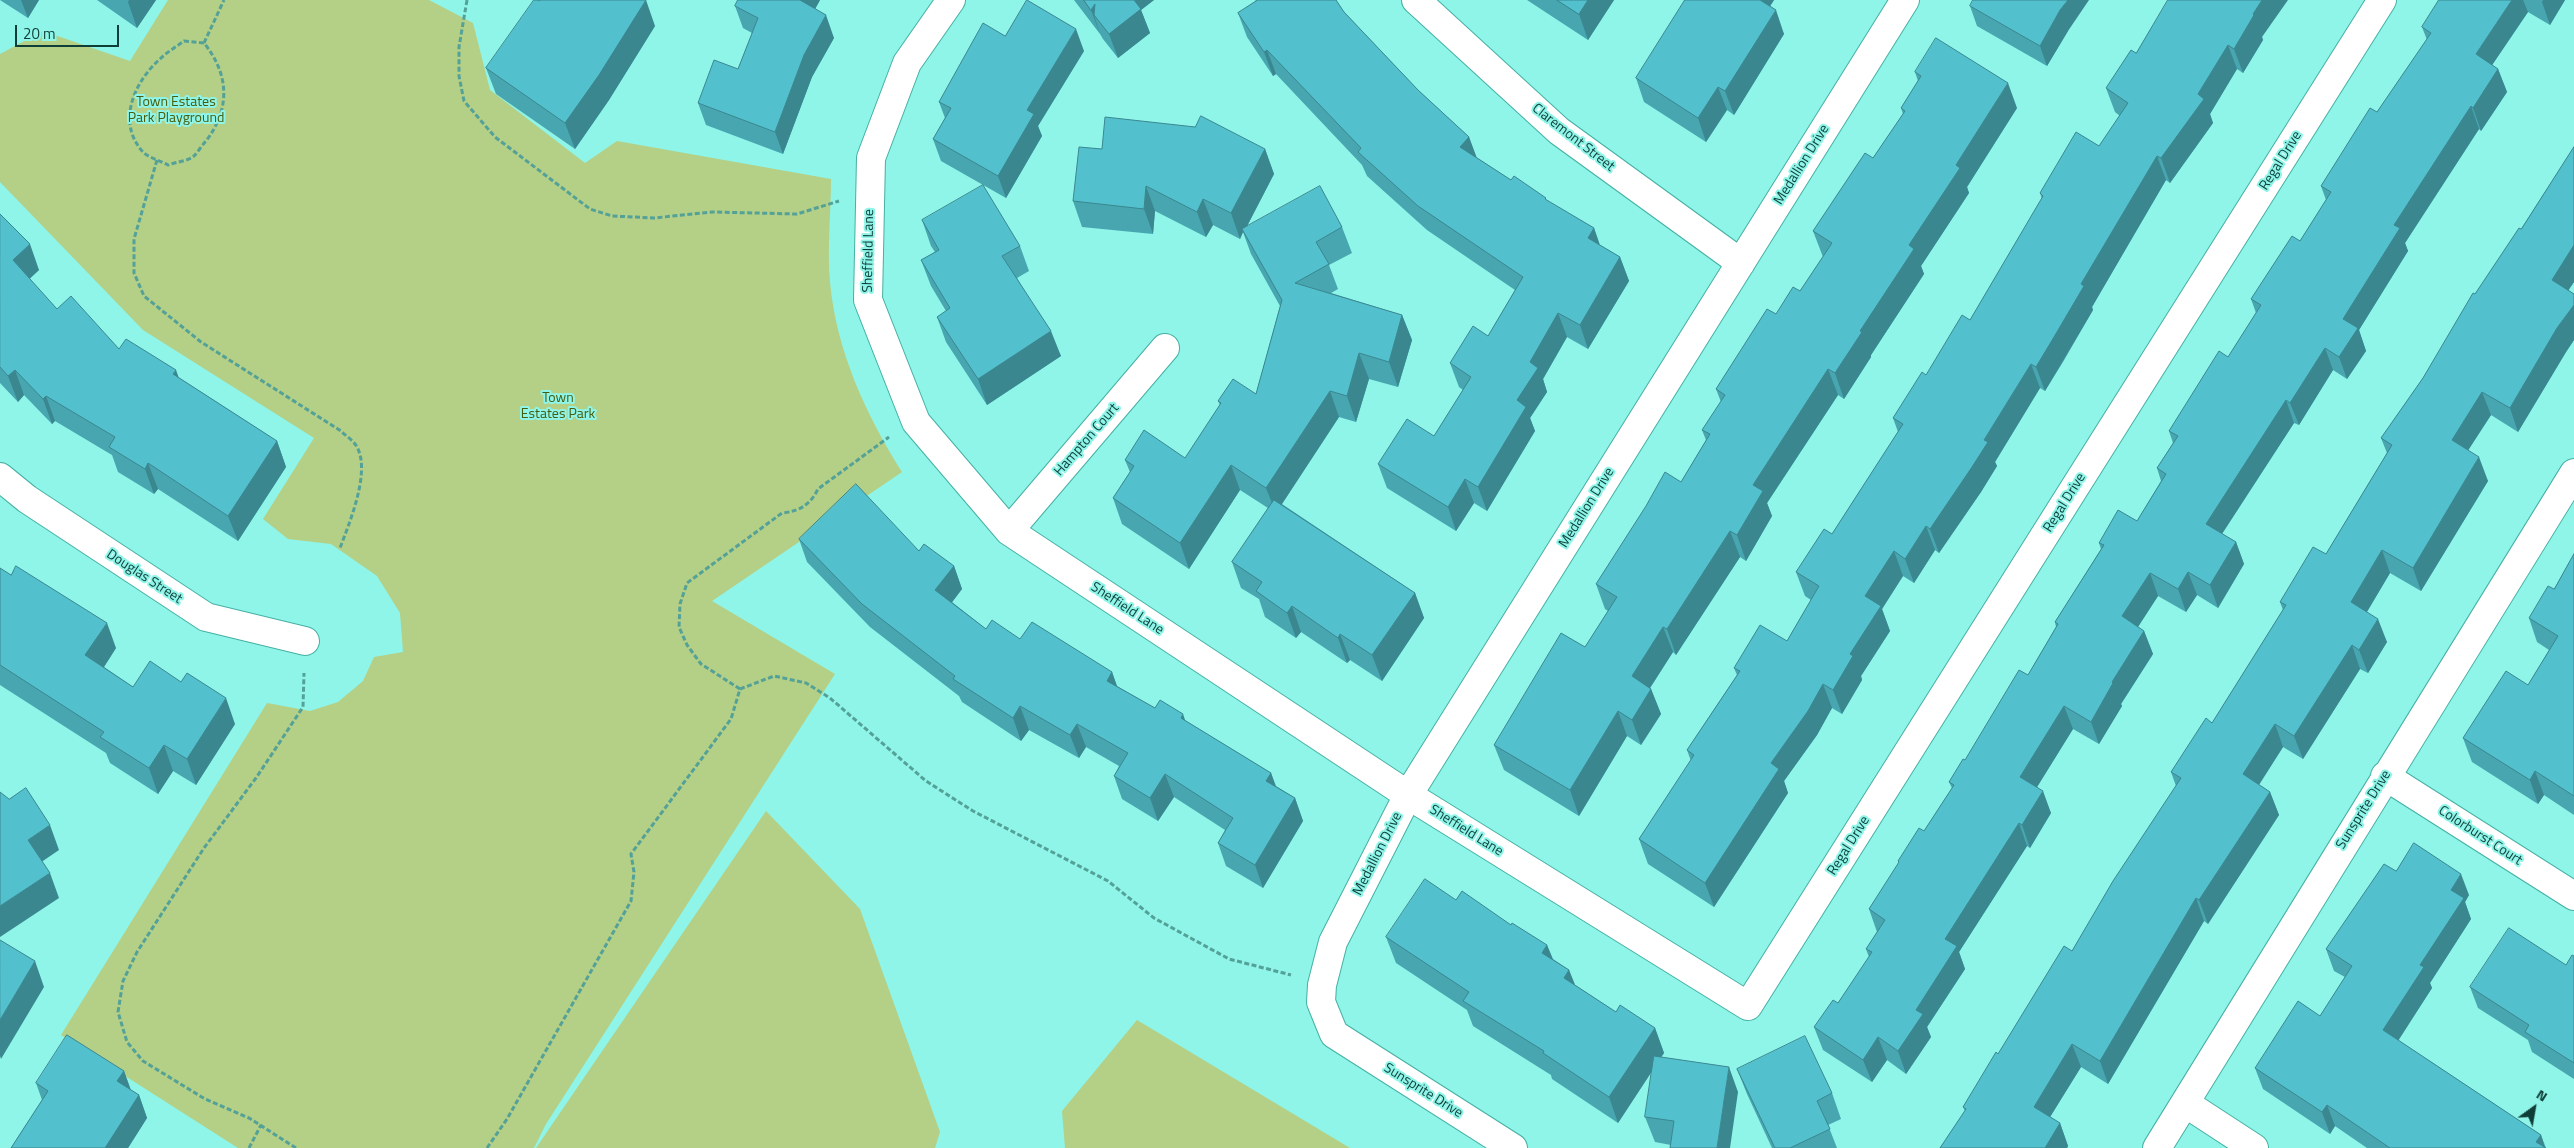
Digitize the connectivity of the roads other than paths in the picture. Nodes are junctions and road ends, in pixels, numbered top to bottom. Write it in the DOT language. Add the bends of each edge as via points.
graph roads {
  1 [pos="951,0"];
  2 [pos="1416,0"];
  3 [pos="1905,0"];
  4 [pos="2382,0"];
  5 [pos="1741,263"];
  6 [pos="1166,348"];
  7 [pos="2574,473"];
  8 [pos="0,477"];
  9 [pos="1009,531"];
  10 [pos="305,641"];
  11 [pos="2385,776"];
  12 [pos="1408,795"];
  13 [pos="2574,896"];
  14 [pos="1748,1006"];
  15 [pos="1334,1034"];
  16 [pos="2185,1103"];
  17 [pos="1513,1148"];
  18 [pos="2157,1148"];
  19 [pos="2254,1148"];
  1 -- 9 [label="street, Sheffield Lane" via="907,63 871,158 868,300 916,422"];
  2 -- 5 [label="street, Claremont Street" via="1559,131"];
  3 -- 5 [label="street, Medallion Drive"];
  4 -- 14 [label="street, Regal Drive"];
  5 -- 12 [label="street, Medallion Drive"];
  6 -- 9 [label="street, Hampton Court"];
  7 -- 11 [label="street, Sunsprite Drive"];
  8 -- 10 [label="street, Douglas Street" via="27,499 206,617"];
  9 -- 12 [label="street, Sheffield Lane"];
  11 -- 13 [label="street, Colorburst Court"];
  11 -- 16 [label="street, Sunsprite Drive"];
  12 -- 14 [label="street, Sheffield Lane"];
  12 -- 15 [label="street, Medallion Drive" via="1333,942 1321,1002"];
  15 -- 17 [label="street, Sunsprite Drive"];
  16 -- 18 [label="street, Sunsprite Drive"];
  16 -- 19 [label="street"];
}
